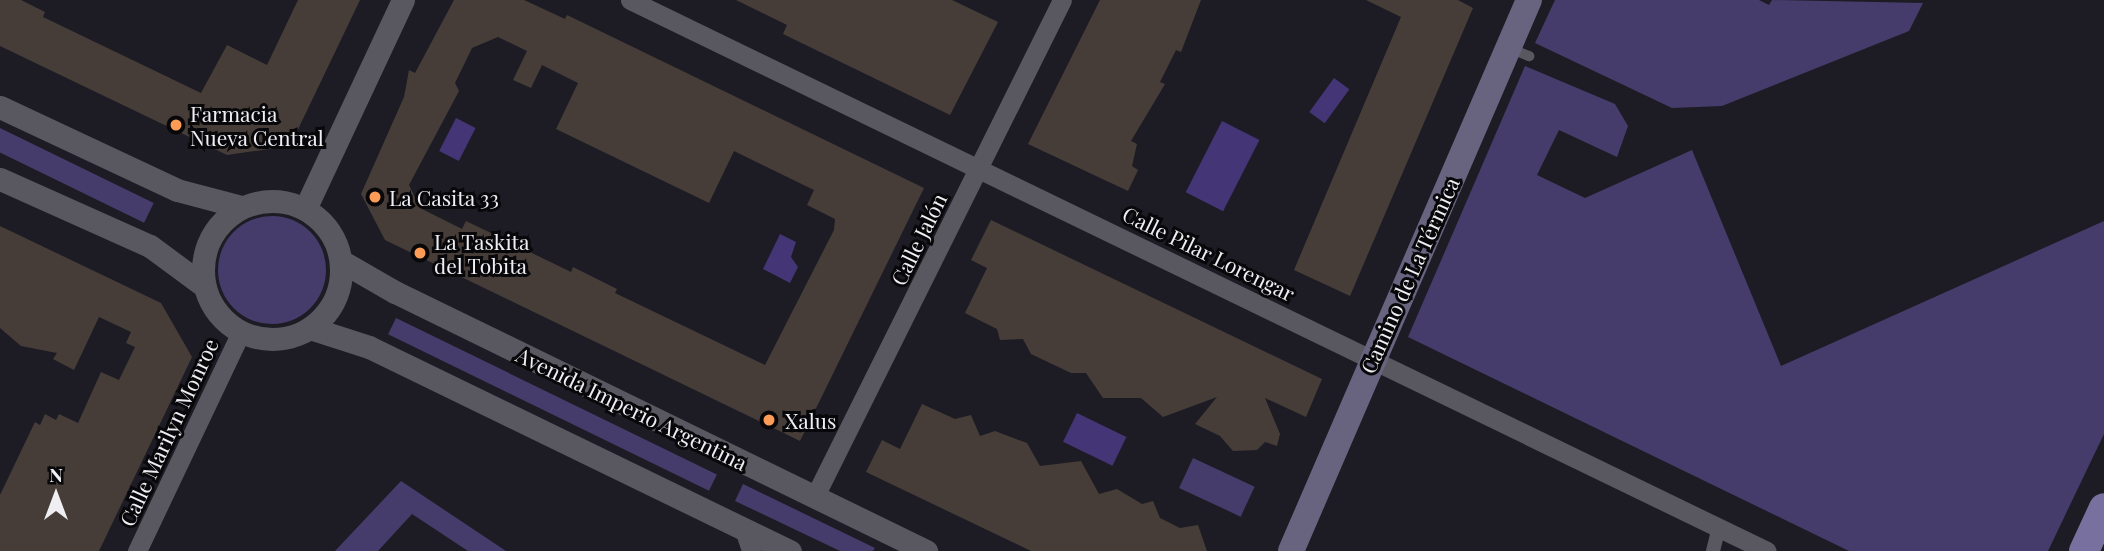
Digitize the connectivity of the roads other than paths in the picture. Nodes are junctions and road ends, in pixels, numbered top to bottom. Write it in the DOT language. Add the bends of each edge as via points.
graph roads {
  1 [pos="403,0"];
  2 [pos="630,0"];
  3 [pos="1062,0"];
  4 [pos="1529,0"];
  5 [pos="0,107"];
  6 [pos="979,168"];
  7 [pos="0,179"];
  8 [pos="242,207"];
  9 [pos="305,209"];
  10 [pos="341,261"];
  11 [pos="204,286"];
  12 [pos="310,328"];
  13 [pos="241,332"];
  14 [pos="1373,357"];
  15 [pos="814,498"];
  16 [pos="2104,508"];
  17 [pos="1719,527"];
  18 [pos="744,529"];
  19 [pos="137,551"];
  20 [pos="751,551"];
  21 [pos="790,551"];
  22 [pos="926,551"];
  23 [pos="1292,551"];
  24 [pos="1713,551"];
  25 [pos="1767,551"];
  26 [pos="2084,551"];
  1 -- 9 [label="street"];
  2 -- 6 [label="street, Calle Pilar Lorengar"];
  3 -- 6 [label="street, Calle Jalón"];
  4 -- 14 [label="main road, Camino de La Térmica" via="1519,52"];
  5 -- 8 [label="street" via="177,190"];
  6 -- 14 [label="street, Calle Pilar Lorengar"];
  6 -- 15 [label="street, Calle Jalón"];
  7 -- 11 [label="street" via="150,246"];
  8 -- 9 [label="street" via="274,201"];
  8 -- 11 [label="street" via="218,227 204,255"];
  9 -- 10 [label="street" via="323,222"];
  10 -- 12 [label="street" via="340,286 329,310"];
  10 -- 15 [label="street, Avenida Imperio Argentina" via="395,292"];
  11 -- 13 [label="street" via="224,321"];
  12 -- 13 [label="street" via="276,338"];
  12 -- 18 [label="street" via="369,347"];
  13 -- 19 [label="street, Calle Marilyn Monroe"];
  14 -- 17 [label="street, Calle Pilar Lorengar"];
  14 -- 23 [label="main road, Camino de La Térmica"];
  15 -- 22 [label="street, Avenida Imperio Argentina"];
  16 -- 26 [label="main road"];
  17 -- 24 [label="street"];
  17 -- 25 [label="street, Calle Pilar Lorengar"];
  18 -- 20 [label="street"];
  18 -- 21 [label="street"];
}
